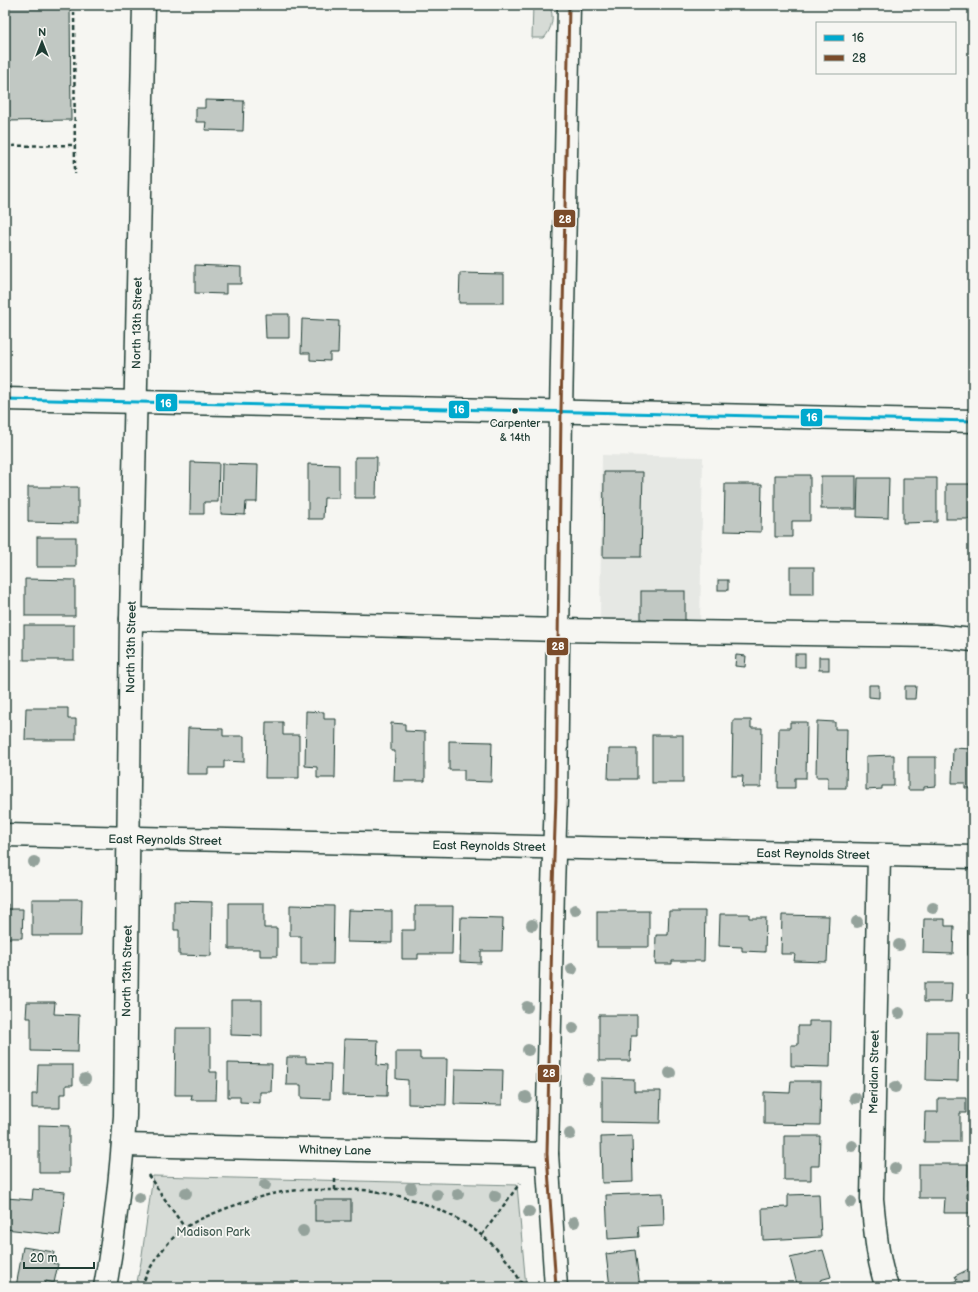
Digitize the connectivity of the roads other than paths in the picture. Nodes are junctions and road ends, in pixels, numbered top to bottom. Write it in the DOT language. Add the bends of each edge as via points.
graph roads {
  1 [pos="144,5"];
  2 [pos="569,5"];
  3 [pos="5,399"];
  4 [pos="136,402"];
  5 [pos="561,412"];
  6 [pos="973,421"];
  7 [pos="131,619"];
  8 [pos="558,630"];
  9 [pos="973,640"];
  10 [pos="5,835"];
  11 [pos="129,839"];
  12 [pos="554,848"];
  13 [pos="879,855"];
  14 [pos="973,857"];
  15 [pos="123,1145"];
  16 [pos="547,1154"];
  17 [pos="105,1287"];
  18 [pos="556,1287"];
  19 [pos="887,1287"];
  1 -- 4 [label="street, North 13th Street"];
  2 -- 5 [label="street"];
  3 -- 4 [label="street"];
  4 -- 5 [label="street"];
  4 -- 7 [label="street, North 13th Street"];
  5 -- 6 [label="street"];
  5 -- 8 [label="street"];
  7 -- 8 [label="street"];
  7 -- 11 [label="street, North 13th Street"];
  8 -- 9 [label="street" via="926,636"];
  8 -- 12 [label="street"];
  10 -- 11 [label="street, East Reynolds Street"];
  11 -- 12 [label="street, East Reynolds Street"];
  11 -- 15 [label="street, North 13th Street"];
  12 -- 13 [label="street, East Reynolds Street"];
  12 -- 16 [label="street"];
  13 -- 14 [label="street, East Reynolds Street"];
  13 -- 19 [label="street, Meridian Street" via="872,1199 876,1236"];
  15 -- 16 [label="street, Whitney Lane"];
  15 -- 17 [label="street, North 13th Street"];
  16 -- 18 [label="street"];
}
